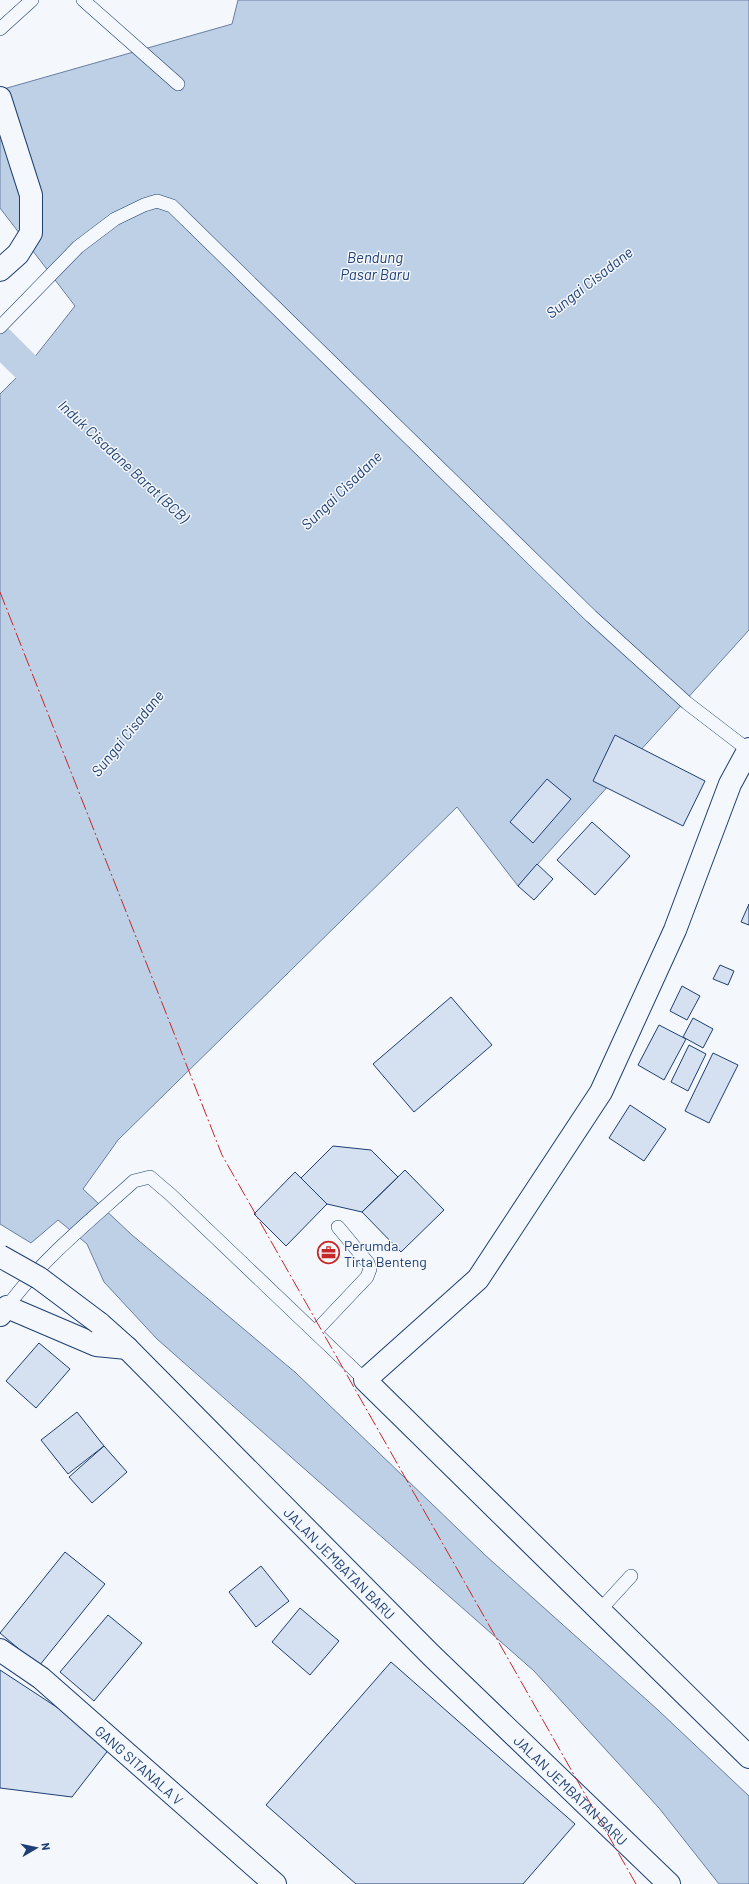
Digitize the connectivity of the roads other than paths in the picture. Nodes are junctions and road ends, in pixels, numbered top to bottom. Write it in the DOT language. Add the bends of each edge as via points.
graph roads {
  1 [pos="32,0"];
  2 [pos="83,0"];
  3 [pos="0,29"];
  4 [pos="178,84"];
  5 [pos="0,98"];
  6 [pos="0,270"];
  7 [pos="0,327"];
  8 [pos="748,749"];
  9 [pos="338,1227"];
  10 [pos="0,1256"];
  11 [pos="4,1311"];
  12 [pos="315,1332"];
  13 [pos="127,1348"];
  14 [pos="365,1380"];
  15 [pos="631,1576"];
  16 [pos="600,1610"];
  17 [pos="0,1650"];
  18 [pos="749,1757"];
  19 [pos="275,1884"];
  20 [pos="669,1884"];
  1 -- 3 [label="lane"];
  2 -- 4 [label="lane"];
  5 -- 6 [label="street" via="31,195 31,233 18,254"];
  7 -- 8 [label="lane" via="78,247 114,219 157,201 172,206 591,616 687,703"];
  8 -- 14 [label="street" via="730,784 675,930 602,1092 478,1280"];
  9 -- 12 [label="lane" via="368,1263 370,1269 367,1277"];
  10 -- 13 [label="street, JALAN JEMBATAN BARU, bridge" via="39,1278 99,1323"];
  11 -- 12 [label="lane" via="60,1248 134,1181 150,1177"];
  11 -- 13 [label="street" via="96,1345"];
  12 -- 14 [label="lane"];
  13 -- 20 [label="street, JALAN JEMBATAN BARU" via="431,1655"];
  14 -- 16 [label="street"];
  15 -- 16 [label="lane"];
  16 -- 18 [label="street"];
  17 -- 19 [label="street, GANG SITANALA V" via="41,1678"];
}
